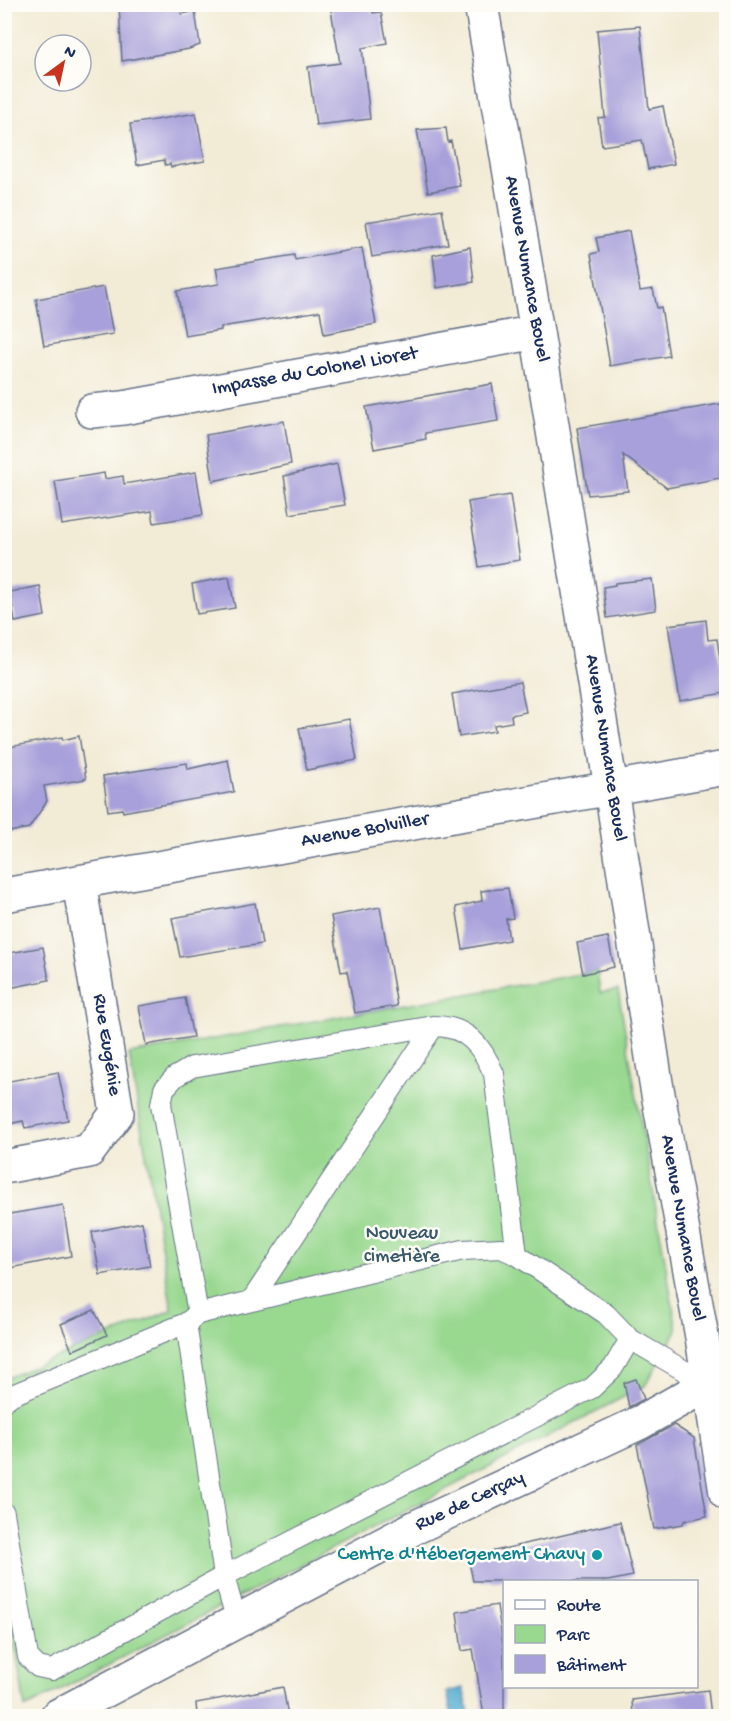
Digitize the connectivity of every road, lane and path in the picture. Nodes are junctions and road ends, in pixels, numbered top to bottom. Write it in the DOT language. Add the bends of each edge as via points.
graph roads {
  1 [pos="481,4"];
  2 [pos="537,332"];
  3 [pos="92,411"];
  4 [pos="726,768"];
  5 [pos="611,788"];
  6 [pos="79,882"];
  7 [pos="4,895"];
  8 [pos="434,1026"];
  9 [pos="4,1167"];
  10 [pos="518,1255"];
  11 [pos="251,1301"];
  12 [pos="192,1319"];
  13 [pos="630,1339"];
  14 [pos="720,1385"];
  15 [pos="4,1401"];
  16 [pos="726,1493"];
  17 [pos="4,1513"];
  18 [pos="224,1576"];
  19 [pos="232,1605"];
  20 [pos="57,1716"];
  1 -- 2 [label="street, Avenue Numance Bouel"];
  2 -- 3 [label="street, Impasse du Colonel Lioret"];
  2 -- 5 [label="street, Avenue Numance Bouel"];
  4 -- 5 [label="street, Avenue Bolviller"];
  5 -- 6 [label="street, Avenue Bolviller"];
  5 -- 14 [label="street, Avenue Numance Bouel" via="702,1337"];
  6 -- 7 [label="street, Avenue Bolviller"];
  6 -- 9 [label="street, Rue Eugénie" via="117,1113 89,1151"];
  8 -- 10 [label="lane" via="447,1026 478,1044 494,1074"];
  8 -- 11 [label="lane"];
  8 -- 12 [label="lane" via="192,1067 164,1089 161,1104"];
  10 -- 11 [label="lane" via="501,1248 463,1250"];
  10 -- 13 [label="lane" via="606,1314"];
  11 -- 12 [label="lane"];
  12 -- 15 [label="lane"];
  12 -- 18 [label="lane"];
  13 -- 14 [label="lane"];
  13 -- 18 [label="lane" via="613,1368 591,1388"];
  14 -- 16 [label="street, Avenue Numance Bouel"];
  14 -- 20 [label="street, Rue de Cerçay" via="416,1527"];
  17 -- 18 [label="lane" via="28,1657 38,1667 52,1670"];
  18 -- 19 [label="lane"];
}
